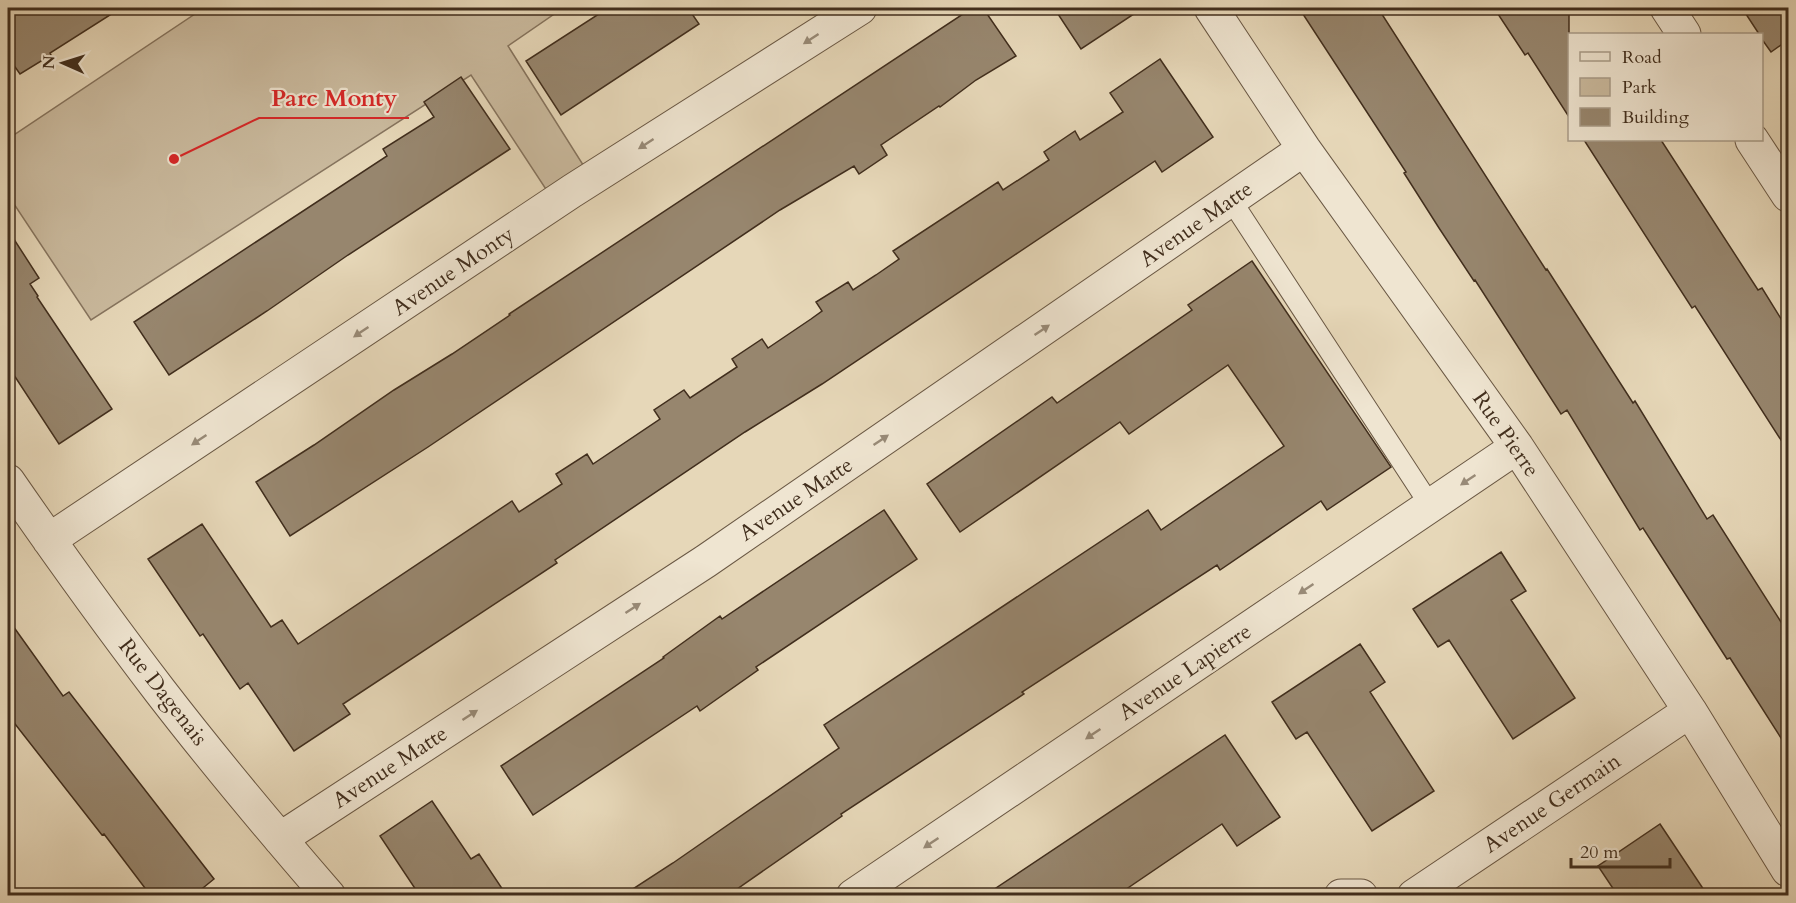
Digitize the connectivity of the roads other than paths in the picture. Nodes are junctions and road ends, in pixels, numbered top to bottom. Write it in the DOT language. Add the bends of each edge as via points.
graph roads {
  1 [pos="860,8"];
  2 [pos="1211,8"];
  3 [pos="1667,8"];
  4 [pos="1683,33"];
  5 [pos="1753,141"];
  6 [pos="1304,149"];
  7 [pos="1788,195"];
  8 [pos="1231,200"];
  9 [pos="1516,447"];
  10 [pos="8,481"];
  11 [pos="1430,505"];
  12 [pos="49,540"];
  13 [pos="1690,711"];
  14 [pos="280,839"];
  15 [pos="1788,870"];
  16 [pos="329,896"];
  17 [pos="853,896"];
  18 [pos="1341,896"];
  19 [pos="1360,896"];
  20 [pos="1414,896"];
  1 -- 12 [label="street, Avenue Monty, one-way" via="572,191"];
  2 -- 6 [label="street, Rue Pierre"];
  3 -- 4 [label="street"];
  5 -- 7 [label="street"];
  6 -- 8 [label="street, Avenue Matte"];
  6 -- 9 [label="street, Rue Pierre"];
  8 -- 11 [label="lane"];
  14 -- 8 [label="street, Avenue Matte, one-way" via="706,561"];
  9 -- 11 [label="street, Avenue Lapierre, one-way"];
  9 -- 13 [label="street, Rue Pierre"];
  10 -- 12 [label="street, Rue Dagenais"];
  11 -- 17 [label="street, Avenue Lapierre, one-way"];
  12 -- 14 [label="street, Rue Dagenais" via="161,692"];
  13 -- 15 [label="street, Rue Pierre"];
  13 -- 20 [label="street, Avenue Germain"];
  14 -- 16 [label="street, Rue Dagenais"];
  18 -- 19 [label="street"];
}
